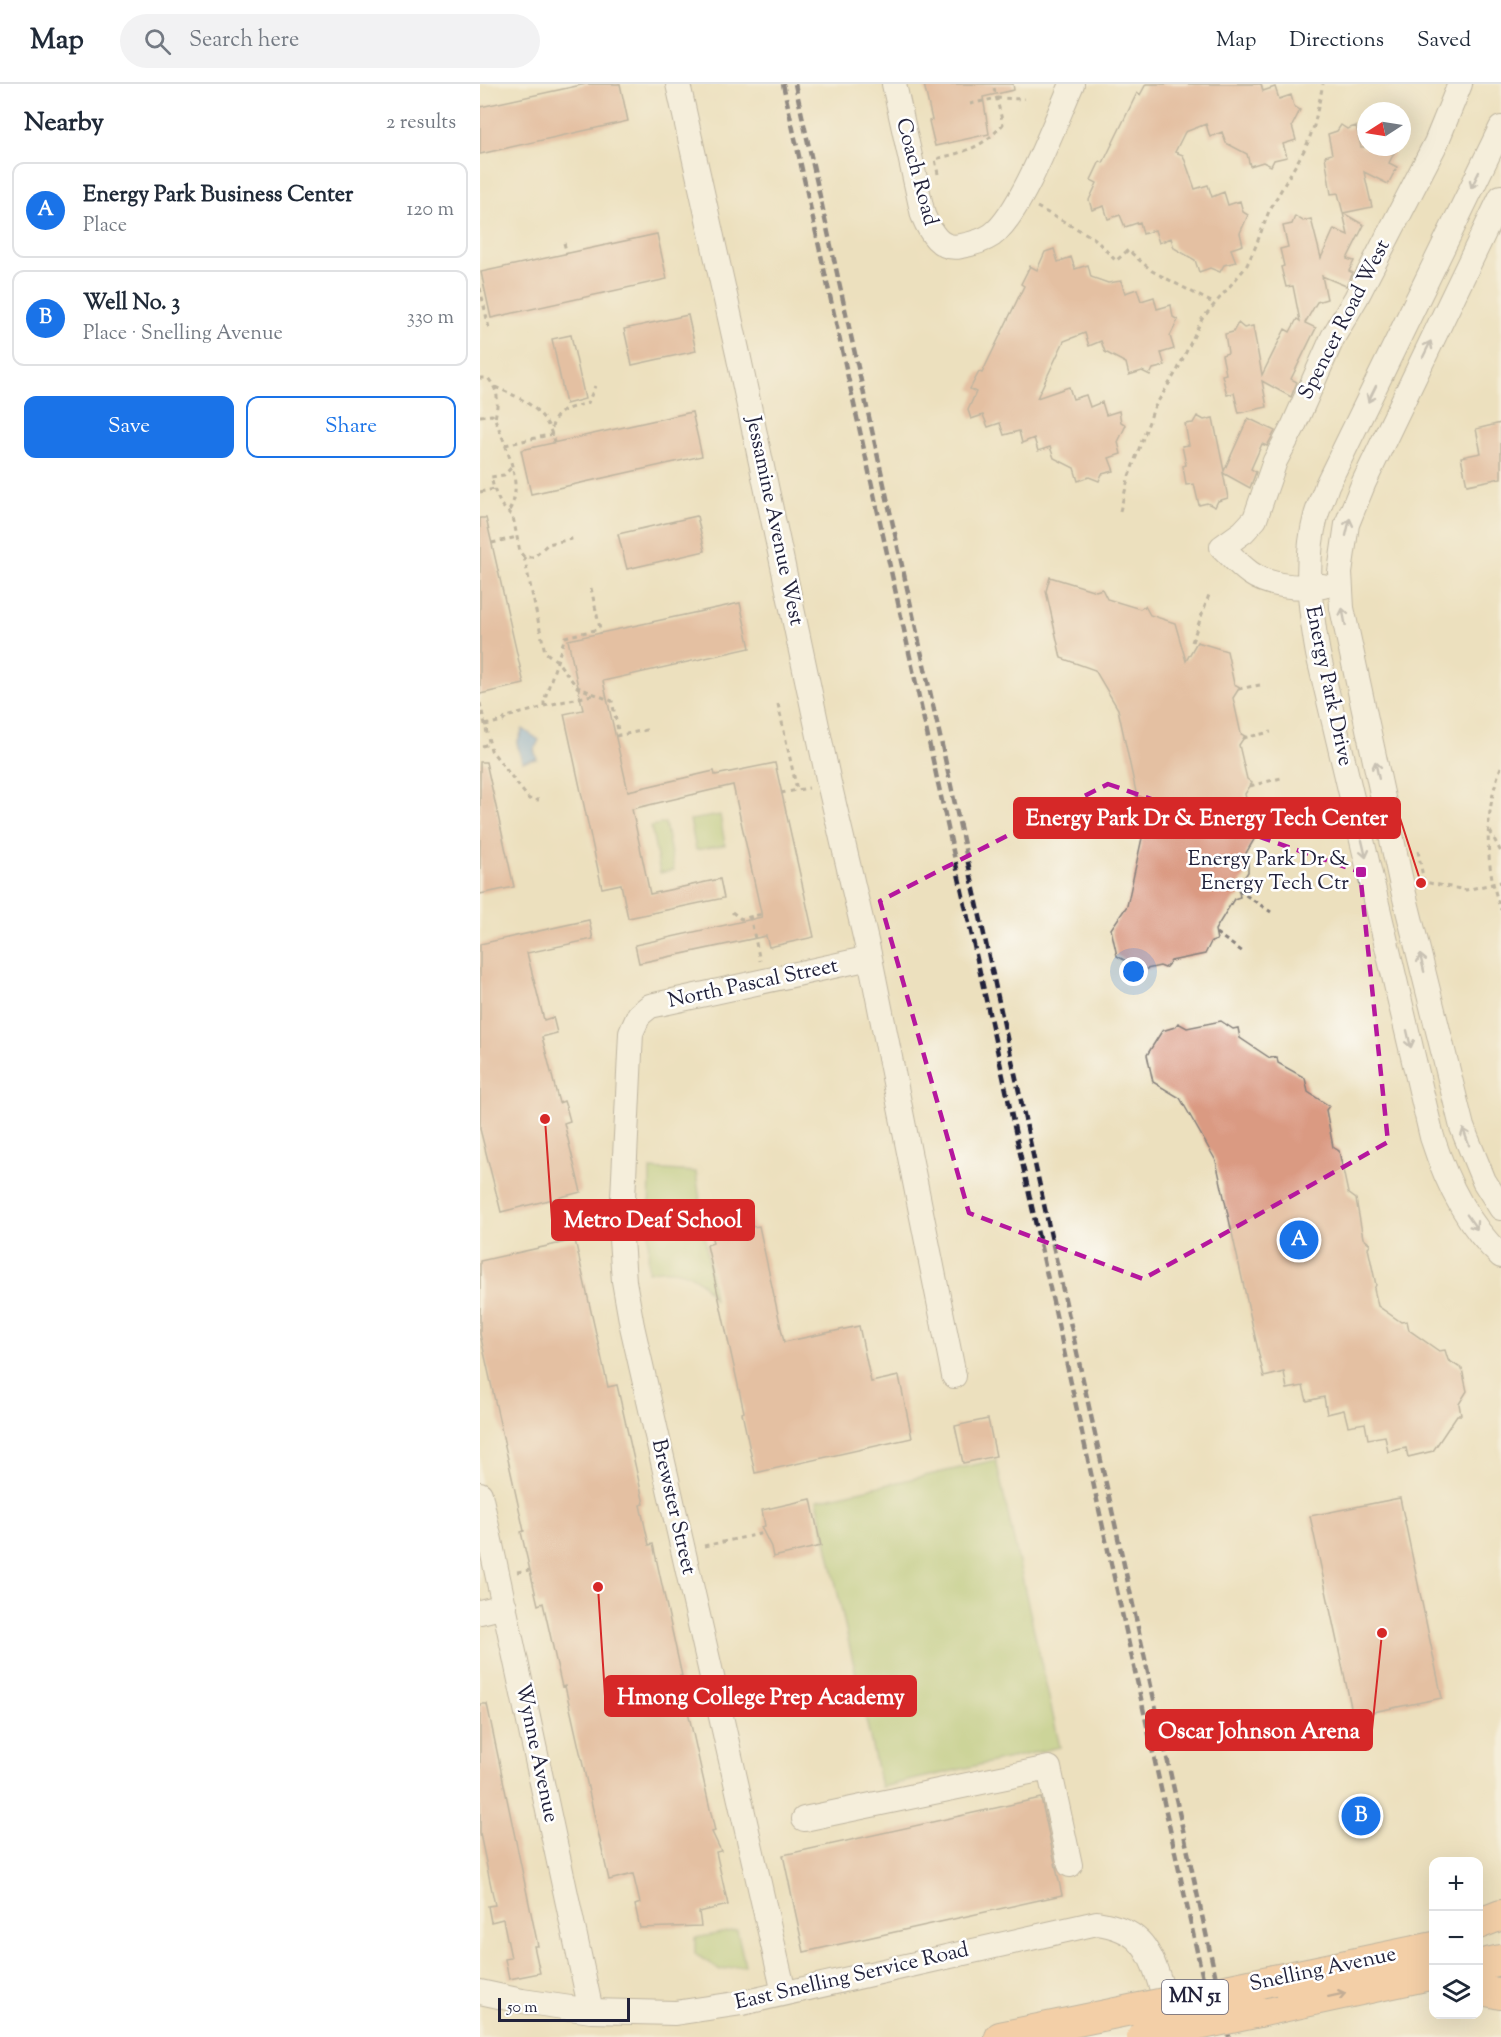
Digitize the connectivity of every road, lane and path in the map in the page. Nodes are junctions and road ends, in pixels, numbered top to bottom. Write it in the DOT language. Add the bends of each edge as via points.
graph roads {
  1 [pos="678,84"];
  2 [pos="894,84"];
  3 [pos="993,84"];
  4 [pos="1072,84"];
  5 [pos="1323,84"];
  6 [pos="1460,84"];
  7 [pos="997,98"];
  8 [pos="1024,99"];
  9 [pos="970,104"];
  10 [pos="1501,128"];
  11 [pos="938,174"];
  12 [pos="1501,197"];
  13 [pos="1045,211"];
  14 [pos="564,243"];
  15 [pos="567,254"];
  16 [pos="480,288"];
  17 [pos="1215,304"];
  18 [pos="489,328"];
  19 [pos="480,378"];
  20 [pos="595,386"];
  21 [pos="495,387"];
  22 [pos="480,416"];
  23 [pos="495,419"];
  24 [pos="552,432"];
  25 [pos="554,442"];
  26 [pos="505,445"];
  27 [pos="512,468"];
  28 [pos="494,489"];
  29 [pos="480,492"];
  30 [pos="1120,511"];
  31 [pos="507,513"];
  32 [pos="517,537"];
  33 [pos="576,538"];
  34 [pos="492,543"];
  35 [pos="524,557"];
  36 [pos="1341,585"];
  37 [pos="1309,587"];
  38 [pos="591,588"];
  39 [pos="1210,592"];
  40 [pos="1192,642"];
  41 [pos="557,661"];
  42 [pos="1260,685"];
  43 [pos="1238,689"];
  44 [pos="594,695"];
  45 [pos="480,703"];
  46 [pos="778,704"];
  47 [pos="544,706"];
  48 [pos="485,725"];
  49 [pos="651,729"];
  50 [pos="1270,732"];
  51 [pos="1243,738"];
  52 [pos="489,744"];
  53 [pos="482,746"];
  54 [pos="1501,767"];
  55 [pos="1281,778"];
  56 [pos="829,783"];
  57 [pos="1250,786"];
  58 [pos="797,790"];
  59 [pos="781,793"];
  60 [pos="539,800"];
  61 [pos="1489,829"];
  62 [pos="1294,830"];
  63 [pos="1256,836"];
  64 [pos="1418,851"];
  65 [pos="1501,852"];
  66 [pos="1501,882"];
  67 [pos="1493,884"];
  68 [pos="1238,890"];
  69 [pos="1501,910"];
  70 [pos="732,912"];
  71 [pos="1271,912"];
  72 [pos="762,914"];
  73 [pos="750,916"];
  74 [pos="1216,933"];
  75 [pos="1243,952"];
  76 [pos="870,958"];
  77 [pos="764,981"];
  78 [pos="639,1014"];
  79 [pos="1501,1208"];
  80 [pos="1501,1256"];
  81 [pos="954,1376"];
  82 [pos="480,1494"];
  83 [pos="764,1533"];
  84 [pos="708,1545"];
  85 [pos="505,1606"];
  86 [pos="480,1612"];
  87 [pos="804,1819"];
  88 [pos="1070,1866"];
  89 [pos="1501,1915"];
  90 [pos="1483,1922"];
  91 [pos="1501,1932"];
  92 [pos="1483,1936"];
  93 [pos="1501,1960"];
  94 [pos="1428,1962"];
  95 [pos="1483,1964"];
  96 [pos="1483,1990"];
  97 [pos="480,1992"];
  98 [pos="784,1993"];
  99 [pos="1277,1994"];
  100 [pos="1501,1994"];
  101 [pos="591,2012"];
  102 [pos="1171,2025"];
  103 [pos="1000,2037"];
  104 [pos="1143,2037"];
  1 -- 56 [label="street, Jessamine Avenue West"];
  2 -- 4 [label="street, Coach Road" via="929,232 953,248 991,235 1009,217"];
  3 -- 7 [label="path"];
  5 -- 17 [label="path" via="1306,147 1273,203 1245,267"];
  6 -- 37 [label="street, Spencer Road West" via="1436,143 1333,337 1275,461 1255,519 1222,547 1250,574 1273,583"];
  7 -- 8 [label="path"];
  7 -- 9 [label="path"];
  7 -- 11 [label="path" via="1003,124 986,142 935,159"];
  10 -- 37 [label="street, Energy Park Drive, one-way" via="1327,485 1316,516"];
  36 -- 12 [label="street, Energy Park Drive, one-way" via="1347,524 1364,482"];
  13 -- 17 [label="path" via="1094,238 1116,261 1128,250 1152,271"];
  14 -- 15 [label="path"];
  16 -- 18 [label="path"];
  17 -- 30 [label="path" via="1154,408"];
  19 -- 21 [label="path" via="488,378"];
  20 -- 24 [label="path" via="588,403 562,411 552,423"];
  21 -- 23 [label="path"];
  21 -- 24 [label="path" via="526,400"];
  22 -- 23 [label="path" via="492,415"];
  23 -- 26 [label="path"];
  24 -- 25 [label="path"];
  24 -- 26 [label="path"];
  26 -- 27 [label="path"];
  27 -- 28 [label="path" via="504,475 491,477"];
  27 -- 31 [label="path" via="516,496"];
  28 -- 29 [label="path"];
  28 -- 31 [label="path"];
  31 -- 32 [label="path" via="513,517"];
  32 -- 34 [label="path"];
  32 -- 35 [label="path"];
  33 -- 35 [label="path" via="548,544 534,557"];
  35 -- 41 [label="path" via="545,652"];
  36 -- 37 [label="street"];
  79 -- 36 [label="street, Energy Park Drive, one-way" via="1484,1182 1462,1127 1402,886 1348,638"];
  37 -- 80 [label="street, Energy Park Drive, one-way" via="1318,654 1432,1137 1458,1201"];
  38 -- 41 [label="path" via="601,631 565,637"];
  39 -- 40 [label="path"];
  41 -- 44 [label="path" via="577,687"];
  41 -- 47 [label="path"];
  42 -- 43 [label="path"];
  44 -- 47 [label="path"];
  44 -- 49 [label="path" via="612,701 617,736"];
  45 -- 48 [label="path"];
  46 -- 58 [label="path"];
  47 -- 48 [label="path"];
  48 -- 52 [label="path"];
  50 -- 51 [label="path"];
  52 -- 53 [label="path"];
  52 -- 60 [label="path" via="529,799"];
  54 -- 61 [label="path"];
  55 -- 57 [label="path"];
  56 -- 58 [label="path"];
  56 -- 76 [label="street, Jessamine Avenue West"];
  58 -- 59 [label="path"];
  61 -- 65 [label="path"];
  61 -- 67 [label="path"];
  62 -- 63 [label="path"];
  64 -- 67 [label="path" via="1424,882 1466,891"];
  66 -- 67 [label="path"];
  67 -- 69 [label="path"];
  68 -- 71 [label="path"];
  70 -- 73 [label="path" via="741,919"];
  72 -- 73 [label="path"];
  73 -- 77 [label="path"];
  74 -- 75 [label="path"];
  76 -- 77 [label="street, North Pascal Street"];
  76 -- 81 [label="street, Jessamine Avenue West"];
  77 -- 78 [label="street, North Pascal Street" via="650,1006"];
  78 -- 98 [label="street, Brewster Street" via="631,1033 621,1239 624,1281"];
  82 -- 85 [label="street, Wynne Avenue"];
  83 -- 84 [label="path"];
  85 -- 86 [label="street"];
  85 -- 101 [label="street, Wynne Avenue"];
  87 -- 88 [label="street" via="1049,1768"];
  89 -- 90 [label="main road"];
  91 -- 92 [label="main road"];
  93 -- 95 [label="main road"];
  94 -- 99 [label="main road, Snelling Avenue / MN 51"];
  96 -- 100 [label="main road"];
  97 -- 101 [label="street, East Snelling Service Road"];
  98 -- 101 [label="street, East Snelling Service Road" via="675,2013"];
  98 -- 102 [label="street, East Snelling Service Road" via="1097,1923 1115,1925 1145,1946"];
  99 -- 103 [label="main road, Snelling Avenue / MN 51, bridge" via="1116,2013"];
  99 -- 104 [label="main road, Snelling Avenue / MN 51, bridge"];
}
